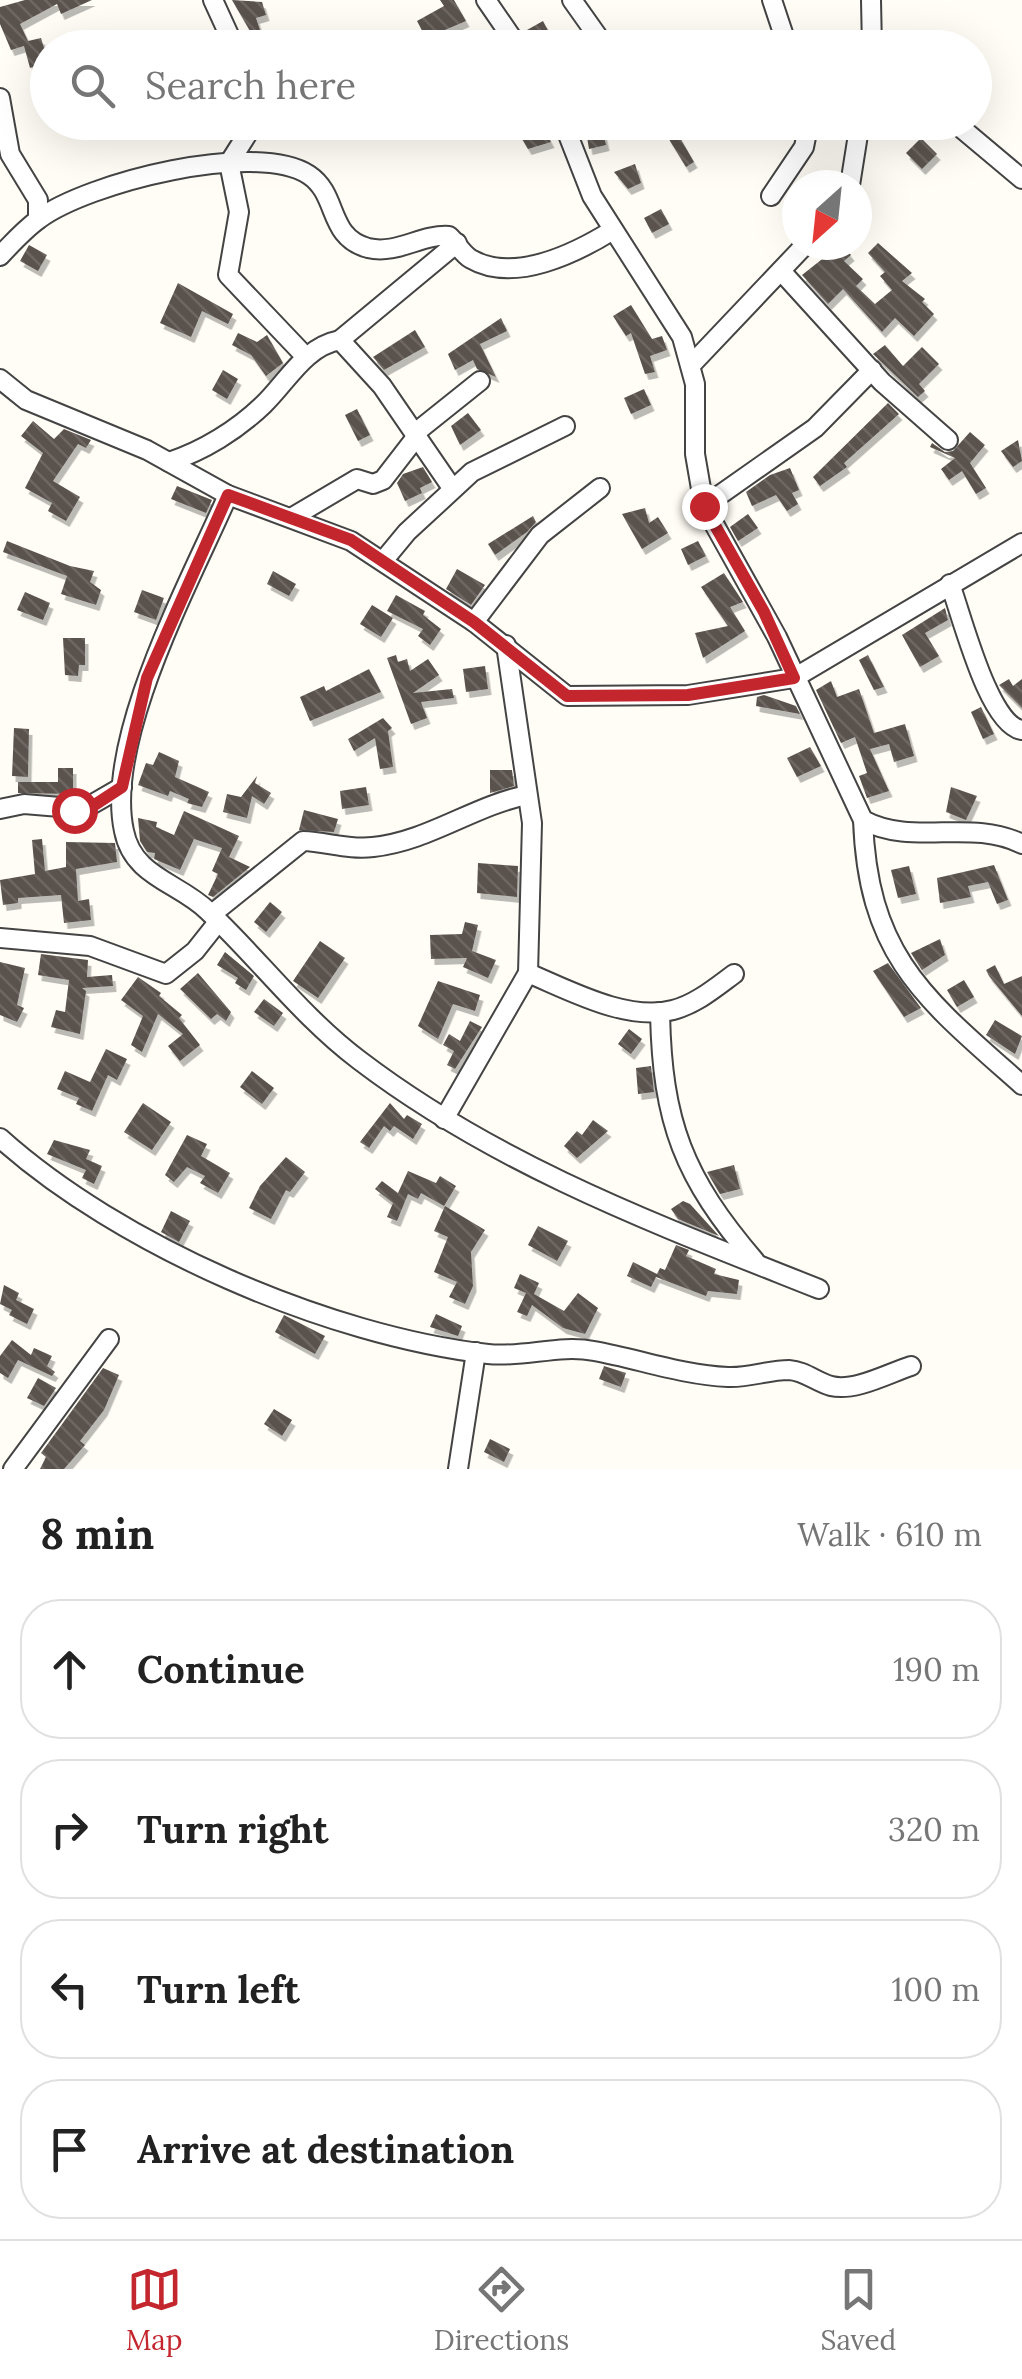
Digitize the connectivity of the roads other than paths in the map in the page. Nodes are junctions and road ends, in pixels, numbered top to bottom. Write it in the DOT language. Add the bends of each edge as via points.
graph roads {
  1 [pos="212,0"];
  2 [pos="486,0"];
  3 [pos="572,0"];
  4 [pos="772,0"];
  5 [pos="871,0"];
  6 [pos="226,30"];
  7 [pos="507,30"];
  8 [pos="593,30"];
  9 [pos="782,30"];
  10 [pos="874,30"];
  11 [pos="0,98"];
  12 [pos="243,140"];
  13 [pos="570,140"];
  14 [pos="805,140"];
  15 [pos="857,140"];
  16 [pos="975,140"];
  17 [pos="229,163"];
  18 [pos="852,170"];
  19 [pos="1022,179"];
  20 [pos="771,196"];
  21 [pos="38,219"];
  22 [pos="613,230"];
  23 [pos="457,244"];
  24 [pos="0,256"];
  25 [pos="791,260"];
  26 [pos="780,271"];
  27 [pos="340,340"];
  28 [pos="305,356"];
  29 [pos="692,364"];
  30 [pos="872,370"];
  31 [pos="0,380"];
  32 [pos="480,382"];
  33 [pos="565,426"];
  34 [pos="416,434"];
  35 [pos="948,440"];
  36 [pos="169,462"];
  37 [pos="452,488"];
  38 [pos="600,488"];
  39 [pos="228,495"];
  40 [pos="704,506"];
  41 [pos="291,518"];
  42 [pos="1022,543"];
  43 [pos="383,561"];
  44 [pos="950,584"];
  45 [pos="474,622"];
  46 [pos="506,646"];
  47 [pos="794,678"];
  48 [pos="1022,730"];
  49 [pos="122,787"];
  50 [pos="527,795"];
  51 [pos="0,809"];
  52 [pos="863,820"];
  53 [pos="1022,844"];
  54 [pos="215,918"];
  55 [pos="0,938"];
  56 [pos="528,974"];
  57 [pos="734,974"];
  58 [pos="660,1012"];
  59 [pos="1022,1085"];
  60 [pos="444,1119"];
  61 [pos="0,1138"];
  62 [pos="757,1264"];
  63 [pos="818,1289"];
  64 [pos="108,1338"];
  65 [pos="476,1352"];
  66 [pos="911,1366"];
  67 [pos="12,1469"];
  68 [pos="458,1469"];
  1 -- 6 [label="street"];
  2 -- 7 [label="street"];
  3 -- 8 [label="street"];
  4 -- 9 [label="street"];
  5 -- 10 [label="street"];
  11 -- 21 [label="street" via="10,154 38,200"];
  12 -- 17 [label="street"];
  13 -- 22 [label="street"];
  14 -- 20 [label="street"];
  15 -- 18 [label="street"];
  16 -- 19 [label="street"];
  17 -- 21 [label="street" via="131,180"];
  17 -- 23 [label="street" via="306,173 325,191 341,232 363,247 397,248 440,235"];
  17 -- 28 [label="street" via="240,212 231,280"];
  21 -- 24 [label="street"];
  22 -- 23 [label="street" via="561,258 524,267 480,263"];
  22 -- 29 [label="street" via="670,313"];
  23 -- 27 [label="street"];
  25 -- 26 [label="street"];
  26 -- 29 [label="street"];
  26 -- 30 [label="street"];
  27 -- 28 [label="street"];
  27 -- 34 [label="street"];
  28 -- 36 [label="street" via="263,406 212,443"];
  29 -- 40 [label="street"];
  30 -- 35 [label="street"];
  30 -- 40 [label="street" via="816,428"];
  31 -- 36 [label="street" via="46,410"];
  32 -- 34 [label="street"];
  33 -- 37 [label="street" via="487,462"];
  34 -- 37 [label="street"];
  34 -- 41 [label="street" via="383,480 357,479"];
  36 -- 39 [label="street"];
  37 -- 43 [label="street"];
  38 -- 45 [label="street" via="540,534"];
  39 -- 41 [label="street"];
  39 -- 49 [label="street" via="147,678"];
  40 -- 47 [label="street"];
  41 -- 43 [label="street" via="351,540"];
  42 -- 44 [label="street"];
  43 -- 45 [label="street"];
  44 -- 47 [label="street"];
  44 -- 48 [label="street" via="992,704 1007,725"];
  45 -- 46 [label="street"];
  46 -- 47 [label="street" via="567,696 584,699 688,695"];
  46 -- 50 [label="street"];
  47 -- 52 [label="street"];
  49 -- 51 [label="street" via="84,809"];
  49 -- 54 [label="street" via="132,856"];
  50 -- 54 [label="street" via="376,847 303,841"];
  50 -- 56 [label="street"];
  52 -- 53 [label="street" via="894,832 980,831"];
  52 -- 59 [label="street" via="871,897 890,948 932,999"];
  54 -- 55 [label="street" via="195,951 166,974 90,946"];
  54 -- 60 [label="street" via="316,1024"];
  56 -- 58 [label="street" via="602,1002"];
  56 -- 60 [label="street"];
  57 -- 58 [label="street" via="698,1000"];
  58 -- 62 [label="street" via="673,1124 688,1171"];
  60 -- 62 [label="street" via="542,1175"];
  61 -- 65 [label="street" via="113,1220 276,1298 349,1325"];
  62 -- 63 [label="street"];
  64 -- 67 [label="street"];
  65 -- 66 [label="street" via="579,1349 728,1377 793,1370 832,1386"];
  65 -- 68 [label="street"];
}
